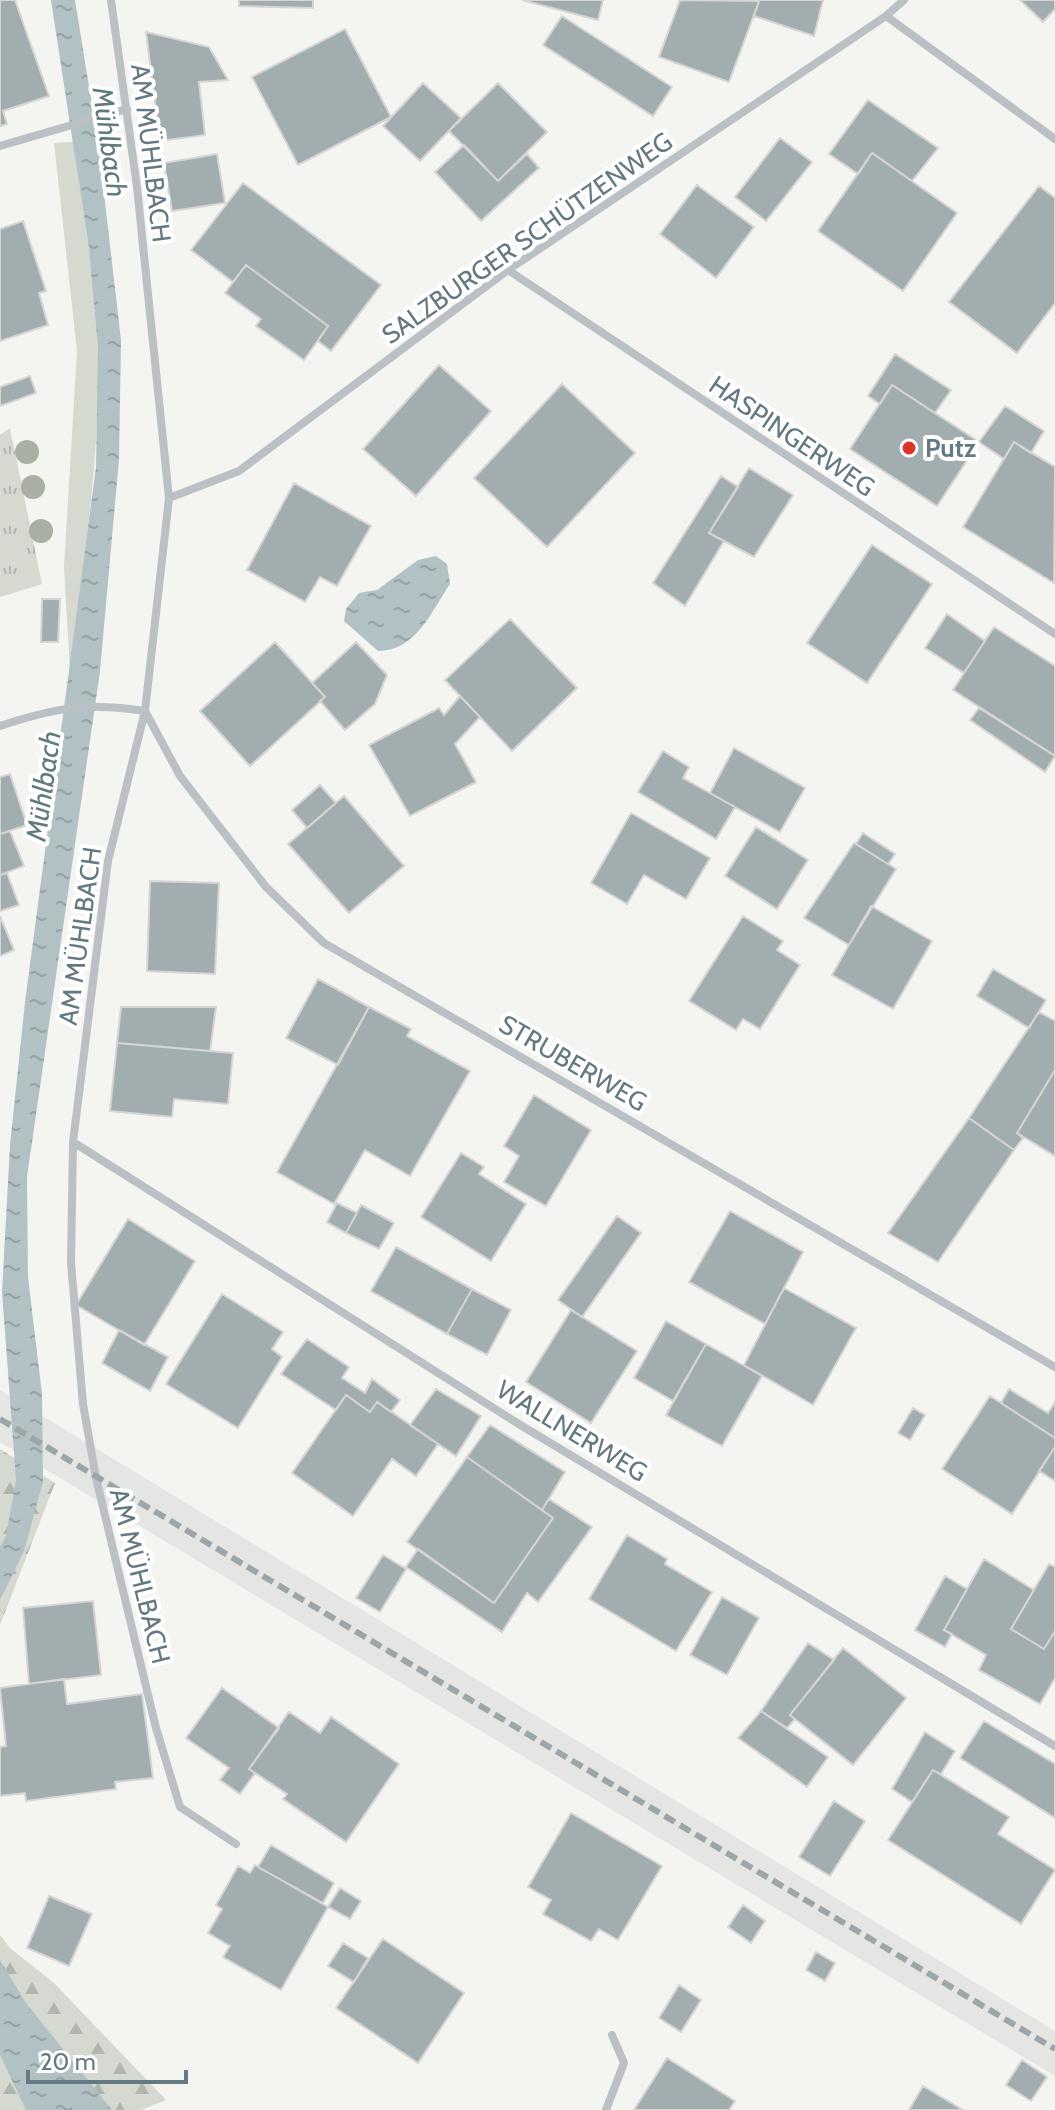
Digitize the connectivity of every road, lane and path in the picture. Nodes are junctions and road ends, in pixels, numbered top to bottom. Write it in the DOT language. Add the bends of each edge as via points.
graph roads {
  1 [pos="111,0"];
  2 [pos="904,0"];
  3 [pos="886,16"];
  4 [pos="127,109"];
  5 [pos="1055,139"];
  6 [pos="0,146"];
  7 [pos="508,270"];
  8 [pos="169,498"];
  9 [pos="1055,634"];
  10 [pos="145,711"];
  11 [pos="0,726"];
  12 [pos="73,1142"];
  13 [pos="1055,1367"];
  14 [pos="1055,1746"];
  15 [pos="236,1844"];
  16 [pos="612,2035"];
  17 [pos="606,2110"];
  1 -- 4 [label="street, AM MÜHLBACH"];
  2 -- 3 [label="street, SALZBURGER SCHÜTZENWEG"];
  3 -- 5 [label="street"];
  3 -- 7 [label="street, SALZBURGER SCHÜTZENWEG"];
  4 -- 6 [label="street"];
  4 -- 8 [label="street, AM MÜHLBACH"];
  7 -- 8 [label="street, SALZBURGER SCHÜTZENWEG" via="239,471"];
  7 -- 9 [label="street, HASPINGERWEG"];
  8 -- 10 [label="street, AM MÜHLBACH"];
  10 -- 11 [label="street" via="54,708"];
  10 -- 12 [label="street, AM MÜHLBACH" via="108,861"];
  10 -- 13 [label="street, STRUBERWEG" via="180,776 266,887 324,943"];
  12 -- 14 [label="street, WALLNERWEG" via="522,1426"];
  12 -- 15 [label="street, AM MÜHLBACH" via="71,1263 83,1404 96,1478 180,1807"];
  16 -- 17 [label="street" via="624,2063"];
}
